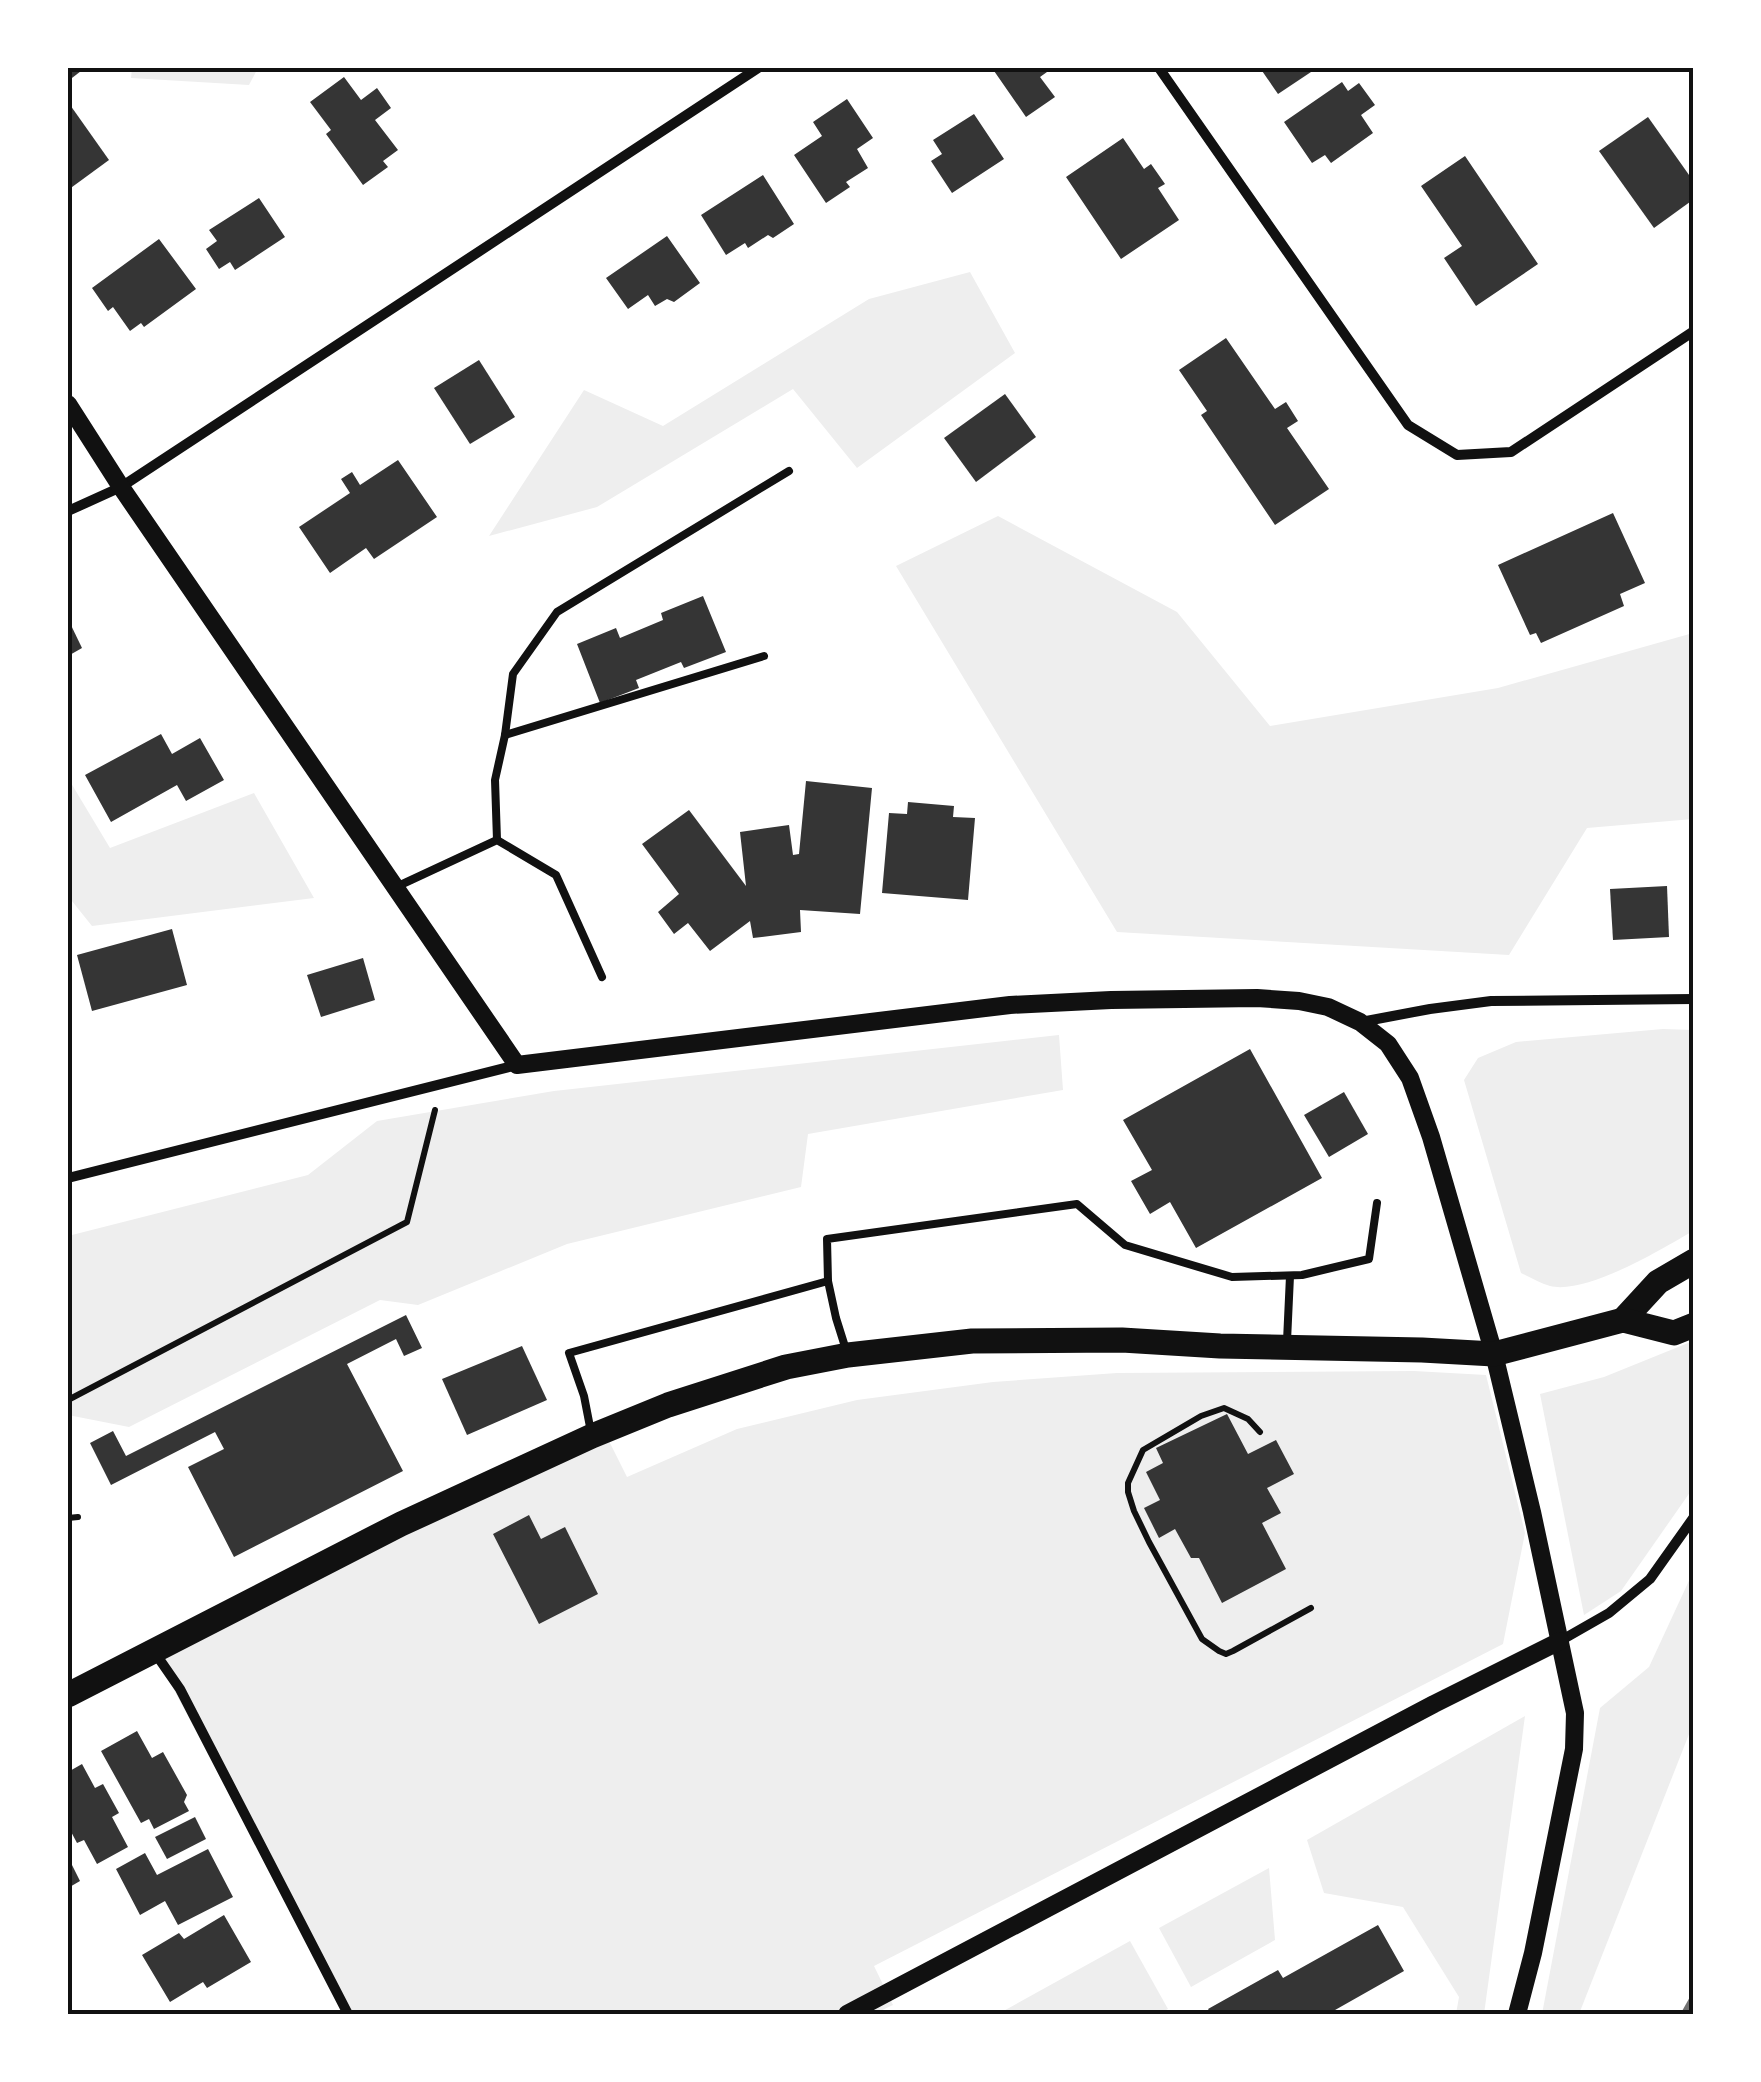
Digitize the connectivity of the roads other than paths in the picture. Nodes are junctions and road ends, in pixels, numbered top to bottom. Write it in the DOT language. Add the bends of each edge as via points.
graph roads {
  1 [pos="758,68"];
  2 [pos="1160,68"];
  3 [pos="1694,331"];
  4 [pos="68,404"];
  5 [pos="788,472"];
  6 [pos="122,487"];
  7 [pos="68,511"];
  8 [pos="764,656"];
  9 [pos="506,735"];
  10 [pos="497,840"];
  11 [pos="396,888"];
  12 [pos="602,976"];
  13 [pos="1694,999"];
  14 [pos="1360,1022"];
  15 [pos="517,1064"];
  16 [pos="68,1178"];
  17 [pos="1377,1204"];
  18 [pos="1694,1261"];
  19 [pos="1290,1276"];
  20 [pos="828,1281"];
  21 [pos="1624,1320"];
  22 [pos="1694,1325"];
  23 [pos="1287,1347"];
  24 [pos="1494,1354"];
  25 [pos="848,1355"];
  26 [pos="592,1436"];
  27 [pos="1694,1517"];
  28 [pos="1560,1641"];
  29 [pos="153,1650"];
  30 [pos="68,1695"];
  31 [pos="348,2014"];
  32 [pos="847,2014"];
  33 [pos="1518,2014"];
  1 -- 6 [label="street"];
  2 -- 3 [label="street" via="1408,424 1456,455 1510,452"];
  4 -- 6 [label="street"];
  5 -- 9 [label="lane" via="558,612 513,674"];
  6 -- 7 [label="street"];
  6 -- 11 [label="street"];
  8 -- 9 [label="lane"];
  9 -- 10 [label="lane" via="496,780"];
  10 -- 11 [label="lane"];
  10 -- 12 [label="lane" via="556,875"];
  11 -- 15 [label="street"];
  13 -- 14 [label="street" via="1492,1001"];
  14 -- 15 [label="street" via="1328,1006 1257,998 1010,1005"];
  14 -- 24 [label="street" via="1388,1044 1410,1078"];
  15 -- 16 [label="street"];
  17 -- 19 [label="lane" via="1369,1259"];
  18 -- 21 [label="main road" via="1658,1282"];
  19 -- 20 [label="lane" via="1232,1277 1125,1246 1077,1204 827,1238"];
  19 -- 23 [label="lane"];
  20 -- 25 [label="lane"];
  20 -- 26 [label="lane" via="568,1354"];
  21 -- 22 [label="main road" via="1674,1333"];
  21 -- 24 [label="main road"];
  23 -- 24 [label="main road"];
  23 -- 25 [label="main road" via="1009,1340"];
  24 -- 28 [label="street"];
  25 -- 26 [label="main road" via="732,1382"];
  26 -- 29 [label="main road"];
  27 -- 28 [label="street" via="1650,1578 1609,1613"];
  28 -- 32 [label="street"];
  28 -- 33 [label="street" via="1575,1713 1574,1749"];
  29 -- 30 [label="main road"];
  29 -- 31 [label="street" via="180,1689"];
}
